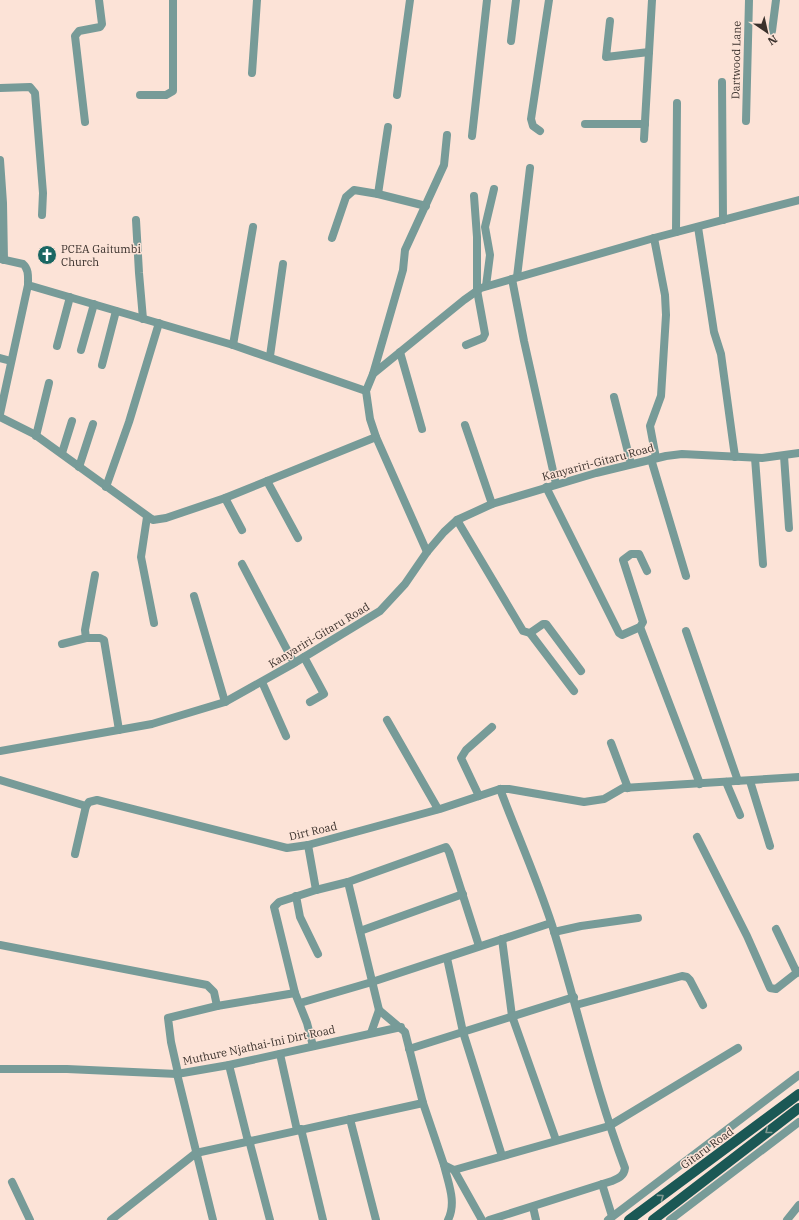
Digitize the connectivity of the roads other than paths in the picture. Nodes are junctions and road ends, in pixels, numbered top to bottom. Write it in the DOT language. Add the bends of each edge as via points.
graph roads {
  1 [pos="100,0"];
  2 [pos="173,0"];
  3 [pos="257,0"];
  4 [pos="410,0"];
  5 [pos="487,0"];
  6 [pos="516,0"];
  7 [pos="549,0"];
  8 [pos="652,0"];
  9 [pos="749,0"];
  10 [pos="776,0"];
  11 [pos="610,21"];
  12 [pos="772,31"];
  13 [pos="511,41"];
  14 [pos="649,52"];
  15 [pos="252,73"];
  16 [pos="722,82"];
  17 [pos="0,88"];
  18 [pos="140,95"];
  19 [pos="397,95"];
  20 [pos="677,103"];
  21 [pos="746,121"];
  22 [pos="85,122"];
  23 [pos="585,124"];
  24 [pos="645,124"];
  25 [pos="388,127"];
  26 [pos="540,131"];
  27 [pos="447,135"];
  28 [pos="472,136"];
  29 [pos="644,139"];
  30 [pos="0,160"];
  31 [pos="530,168"];
  32 [pos="494,189"];
  33 [pos="378,194"];
  34 [pos="474,196"];
  35 [pos="799,200"];
  36 [pos="426,206"];
  37 [pos="42,215"];
  38 [pos="136,220"];
  39 [pos="723,220"];
  40 [pos="253,227"];
  41 [pos="698,227"];
  42 [pos="676,232"];
  43 [pos="332,238"];
  44 [pos="654,238"];
  45 [pos="2,260"];
  46 [pos="284,264"];
  47 [pos="515,278"];
  48 [pos="28,285"];
  49 [pos="486,286"];
  50 [pos="477,290"];
  51 [pos="70,297"];
  52 [pos="94,304"];
  53 [pos="116,311"];
  54 [pos="143,319"];
  55 [pos="159,324"];
  56 [pos="233,345"];
  57 [pos="466,345"];
  58 [pos="57,346"];
  59 [pos="81,350"];
  60 [pos="400,352"];
  61 [pos="270,356"];
  62 [pos="0,358"];
  63 [pos="12,361"];
  64 [pos="102,365"];
  65 [pos="373,374"];
  66 [pos="50,383"];
  67 [pos="366,391"];
  68 [pos="614,397"];
  69 [pos="0,414"];
  70 [pos="0,417"];
  71 [pos="72,421"];
  72 [pos="94,424"];
  73 [pos="465,425"];
  74 [pos="422,429"];
  75 [pos="36,436"];
  76 [pos="376,437"];
  77 [pos="62,453"];
  78 [pos="799,453"];
  79 [pos="784,456"];
  80 [pos="735,457"];
  81 [pos="754,458"];
  82 [pos="654,459"];
  83 [pos="631,464"];
  84 [pos="79,467"];
  85 [pos="266,481"];
  86 [pos="556,484"];
  87 [pos="106,487"];
  88 [pos="546,487"];
  89 [pos="225,498"];
  90 [pos="492,504"];
  91 [pos="147,517"];
  92 [pos="457,520"];
  93 [pos="789,528"];
  94 [pos="242,530"];
  95 [pos="298,538"];
  96 [pos="427,552"];
  97 [pos="242,564"];
  98 [pos="763,564"];
  99 [pos="647,571"];
  100 [pos="95,575"];
  101 [pos="686,576"];
  102 [pos="194,596"];
  103 [pos="154,623"];
  104 [pos="640,627"];
  105 [pos="686,631"];
  106 [pos="530,633"];
  107 [pos="86,638"];
  108 [pos="62,644"];
  109 [pos="304,657"];
  110 [pos="294,663"];
  111 [pos="581,672"];
  112 [pos="262,682"];
  113 [pos="574,691"];
  114 [pos="225,702"];
  115 [pos="310,702"];
  116 [pos="388,720"];
  117 [pos="492,728"];
  118 [pos="119,730"];
  119 [pos="286,736"];
  120 [pos="611,743"];
  121 [pos="0,751"];
  122 [pos="799,776"];
  123 [pos="0,780"];
  124 [pos="738,781"];
  125 [pos="750,781"];
  126 [pos="726,782"];
  127 [pos="700,784"];
  128 [pos="630,788"];
  129 [pos="500,789"];
  130 [pos="479,796"];
  131 [pos="86,806"];
  132 [pos="438,810"];
  133 [pos="740,815"];
  134 [pos="697,837"];
  135 [pos="308,845"];
  136 [pos="770,846"];
  137 [pos="75,854"];
  138 [pos="348,882"];
  139 [pos="316,890"];
  140 [pos="463,894"];
  141 [pos="296,896"];
  142 [pos="638,918"];
  143 [pos="551,923"];
  144 [pos="776,929"];
  145 [pos="360,931"];
  146 [pos="554,932"];
  147 [pos="502,939"];
  148 [pos="0,945"];
  149 [pos="479,946"];
  150 [pos="318,954"];
  151 [pos="447,958"];
  152 [pos="798,972"];
  153 [pos="372,982"];
  154 [pos="295,993"];
  155 [pos="575,1001"];
  156 [pos="300,1003"];
  157 [pos="703,1005"];
  158 [pos="217,1006"];
  159 [pos="379,1010"];
  160 [pos="512,1016"];
  161 [pos="401,1027"];
  162 [pos="371,1032"];
  163 [pos="463,1032"];
  164 [pos="313,1046"];
  165 [pos="738,1048"];
  166 [pos="409,1049"];
  167 [pos="280,1054"];
  168 [pos="228,1065"];
  169 [pos="0,1069"];
  170 [pos="177,1073"];
  171 [pos="799,1075"];
  172 [pos="799,1088"];
  173 [pos="799,1094"];
  174 [pos="423,1103"];
  175 [pos="799,1108"];
  176 [pos="350,1119"];
  177 [pos="799,1122"];
  178 [pos="609,1126"];
  179 [pos="756,1127"];
  180 [pos="299,1130"];
  181 [pos="556,1140"];
  182 [pos="249,1141"];
  183 [pos="196,1153"];
  184 [pos="502,1156"];
  185 [pos="444,1165"];
  186 [pos="454,1170"];
  187 [pos="12,1182"];
  188 [pos="602,1184"];
  189 [pos="533,1207"];
  190 [pos="798,1207"];
  191 [pos="610,1218"];
  192 [pos="30,1220"];
  193 [pos="111,1220"];
  194 [pos="213,1220"];
  195 [pos="270,1220"];
  196 [pos="323,1220"];
  197 [pos="376,1220"];
  198 [pos="448,1220"];
  199 [pos="482,1220"];
  200 [pos="489,1220"];
  201 [pos="536,1220"];
  202 [pos="629,1220"];
  203 [pos="653,1220"];
  204 [pos="670,1220"];
  205 [pos="786,1220"];
  1 -- 22 [label="street" via="100,28 78,30 75,36"];
  2 -- 18 [label="street" via="173,91 166,95"];
  3 -- 15 [label="street"];
  4 -- 19 [label="street"];
  5 -- 28 [label="street"];
  6 -- 13 [label="street"];
  7 -- 26 [label="street" via="531,119 533,126"];
  8 -- 14 [label="street"];
  9 -- 21 [label="street, Dartwood Lane"];
  10 -- 12 [label="street"];
  11 -- 14 [label="street" via="606,57"];
  14 -- 24 [label="street"];
  16 -- 39 [label="street"];
  17 -- 37 [label="street" via="30,87 35,93 43,193"];
  20 -- 42 [label="street"];
  23 -- 24 [label="street"];
  24 -- 29 [label="street"];
  25 -- 33 [label="street"];
  27 -- 36 [label="street" via="444,166"];
  30 -- 45 [label="street" via="3,203"];
  31 -- 47 [label="street"];
  32 -- 49 [label="street" via="486,227 490,255"];
  33 -- 36 [label="street"];
  33 -- 43 [label="street" via="357,190 349,193"];
  34 -- 50 [label="street"];
  35 -- 39 [label="street"];
  36 -- 65 [label="street" via="405,250 404,270"];
  38 -- 54 [label="street"];
  39 -- 41 [label="street"];
  40 -- 56 [label="street"];
  41 -- 42 [label="street"];
  41 -- 80 [label="street" via="712,320 721,354"];
  42 -- 44 [label="street"];
  44 -- 47 [label="street"];
  44 -- 82 [label="street" via="665,295 666,315 660,396 650,426"];
  45 -- 48 [label="street" via="26,266"];
  46 -- 61 [label="street"];
  47 -- 49 [label="street"];
  47 -- 86 [label="street" via="524,341"];
  48 -- 51 [label="street"];
  48 -- 63 [label="street"];
  49 -- 50 [label="street"];
  50 -- 57 [label="street" via="485,334"];
  50 -- 60 [label="street"];
  51 -- 52 [label="street"];
  51 -- 58 [label="street"];
  52 -- 53 [label="street"];
  52 -- 59 [label="street"];
  53 -- 54 [label="street"];
  53 -- 64 [label="street"];
  54 -- 55 [label="street"];
  55 -- 56 [label="street"];
  55 -- 87 [label="street"];
  56 -- 61 [label="street"];
  60 -- 65 [label="street"];
  60 -- 74 [label="street"];
  61 -- 67 [label="street"];
  62 -- 63 [label="street"];
  63 -- 69 [label="street"];
  65 -- 67 [label="street"];
  66 -- 75 [label="street"];
  67 -- 76 [label="street" via="370,419"];
  68 -- 83 [label="street"];
  70 -- 75 [label="street"];
  71 -- 77 [label="street"];
  72 -- 84 [label="street"];
  73 -- 90 [label="street"];
  75 -- 77 [label="street"];
  76 -- 85 [label="street"];
  76 -- 96 [label="street"];
  77 -- 84 [label="street"];
  78 -- 79 [label="street, Kanyariri-Gitaru Road"];
  79 -- 81 [label="street, Kanyariri-Gitaru Road"];
  79 -- 93 [label="street"];
  80 -- 81 [label="street, Kanyariri-Gitaru Road"];
  80 -- 82 [label="street, Kanyariri-Gitaru Road" via="682,454"];
  81 -- 98 [label="street"];
  82 -- 83 [label="street, Kanyariri-Gitaru Road"];
  82 -- 101 [label="street"];
  83 -- 86 [label="street, Kanyariri-Gitaru Road"];
  84 -- 87 [label="street"];
  85 -- 89 [label="street"];
  85 -- 95 [label="street"];
  86 -- 88 [label="street, Kanyariri-Gitaru Road"];
  87 -- 91 [label="street"];
  88 -- 90 [label="street, Kanyariri-Gitaru Road"];
  88 -- 104 [label="street" via="619,633 626,634"];
  89 -- 91 [label="street" via="160,520"];
  89 -- 94 [label="street"];
  90 -- 92 [label="street, Kanyariri-Gitaru Road"];
  91 -- 103 [label="street" via="141,557"];
  92 -- 96 [label="street, Kanyariri-Gitaru Road"];
  92 -- 106 [label="street" via="520,626 527,634"];
  96 -- 109 [label="street, Kanyariri-Gitaru Road" via="405,584 380,611"];
  97 -- 110 [label="street"];
  99 -- 104 [label="street" via="639,554 631,554 623,560 643,622"];
  100 -- 107 [label="street" via="85,630"];
  102 -- 114 [label="street"];
  104 -- 127 [label="street"];
  105 -- 124 [label="street"];
  106 -- 111 [label="street" via="546,624"];
  106 -- 113 [label="street"];
  107 -- 108 [label="street"];
  107 -- 118 [label="street" via="104,640"];
  109 -- 110 [label="street, Kanyariri-Gitaru Road"];
  109 -- 115 [label="street" via="324,694"];
  110 -- 112 [label="street, Kanyariri-Gitaru Road"];
  112 -- 114 [label="street, Kanyariri-Gitaru Road"];
  112 -- 119 [label="street"];
  114 -- 118 [label="street, Kanyariri-Gitaru Road" via="177,718"];
  116 -- 132 [label="street"];
  117 -- 130 [label="street" via="466,750 461,758"];
  118 -- 121 [label="street, Kanyariri-Gitaru Road"];
  120 -- 128 [label="street"];
  122 -- 125 [label="street, Dirt Road"];
  123 -- 131 [label="street"];
  124 -- 125 [label="street, Dirt Road"];
  124 -- 126 [label="street, Dirt Road"];
  125 -- 136 [label="street"];
  126 -- 127 [label="street, Dirt Road"];
  126 -- 133 [label="street"];
  127 -- 128 [label="street, Dirt Road"];
  128 -- 129 [label="street, Dirt Road" via="614,792 604,799 584,802"];
  129 -- 130 [label="street, Dirt Road"];
  129 -- 143 [label="street"];
  130 -- 132 [label="street, Dirt Road"];
  131 -- 135 [label="street, Dirt Road" via="88,802 96,800 279,847"];
  131 -- 137 [label="street"];
  132 -- 135 [label="street, Dirt Road"];
  134 -- 152 [label="street" via="770,988 776,989"];
  135 -- 139 [label="street"];
  138 -- 139 [label="street"];
  138 -- 140 [label="street" via="446,847"];
  138 -- 145 [label="street"];
  139 -- 141 [label="street"];
  140 -- 145 [label="street"];
  140 -- 149 [label="street"];
  141 -- 150 [label="street" via="300,917"];
  141 -- 154 [label="street" via="279,902 274,907"];
  142 -- 146 [label="street"];
  143 -- 146 [label="street"];
  143 -- 147 [label="street"];
  144 -- 152 [label="street"];
  145 -- 153 [label="street"];
  146 -- 155 [label="street"];
  147 -- 149 [label="street"];
  147 -- 160 [label="street"];
  148 -- 158 [label="street" via="208,985 214,992"];
  149 -- 151 [label="street"];
  151 -- 153 [label="street"];
  151 -- 163 [label="street"];
  153 -- 156 [label="street"];
  153 -- 159 [label="street"];
  154 -- 156 [label="street"];
  154 -- 158 [label="street"];
  155 -- 157 [label="street" via="682,976 690,980"];
  155 -- 160 [label="street"];
  155 -- 178 [label="street"];
  156 -- 164 [label="street"];
  158 -- 170 [label="street" via="168,1018"];
  159 -- 161 [label="street"];
  159 -- 162 [label="street"];
  160 -- 163 [label="street"];
  160 -- 181 [label="street"];
  161 -- 162 [label="street, Muthure Njathai-Ini Dirt Road"];
  161 -- 166 [label="street" via="405,1032"];
  162 -- 164 [label="street, Muthure Njathai-Ini Dirt Road"];
  163 -- 166 [label="street"];
  163 -- 184 [label="street"];
  164 -- 167 [label="street, Muthure Njathai-Ini Dirt Road"];
  165 -- 178 [label="street"];
  166 -- 174 [label="street"];
  167 -- 168 [label="street, Muthure Njathai-Ini Dirt Road"];
  167 -- 180 [label="street"];
  168 -- 170 [label="street, Muthure Njathai-Ini Dirt Road"];
  168 -- 182 [label="street"];
  169 -- 170 [label="street, Muthure Njathai-Ini Dirt Road"];
  170 -- 183 [label="street"];
  171 -- 191 [label="street"];
  172 -- 179 [label="main road"];
  173 -- 179 [label="main road, Gitaru Road"];
  174 -- 176 [label="street"];
  174 -- 185 [label="street"];
  175 -- 203 [label="main road, one-way"];
  176 -- 180 [label="street"];
  176 -- 197 [label="street"];
  177 -- 204 [label="street"];
  178 -- 181 [label="street"];
  178 -- 188 [label="street" via="625,1168 620,1177"];
  202 -- 179 [label="main road, Gitaru Road, one-way"];
  180 -- 182 [label="street"];
  180 -- 196 [label="street"];
  181 -- 184 [label="street"];
  182 -- 183 [label="street"];
  182 -- 195 [label="street"];
  183 -- 193 [label="street"];
  183 -- 194 [label="street"];
  184 -- 186 [label="street"];
  185 -- 186 [label="street"];
  185 -- 198 [label="street" via="453,1203"];
  186 -- 199 [label="street"];
  187 -- 192 [label="street"];
  188 -- 189 [label="street"];
  188 -- 191 [label="street"];
  189 -- 200 [label="street"];
  189 -- 201 [label="street"];
  190 -- 205 [label="street"];
}
